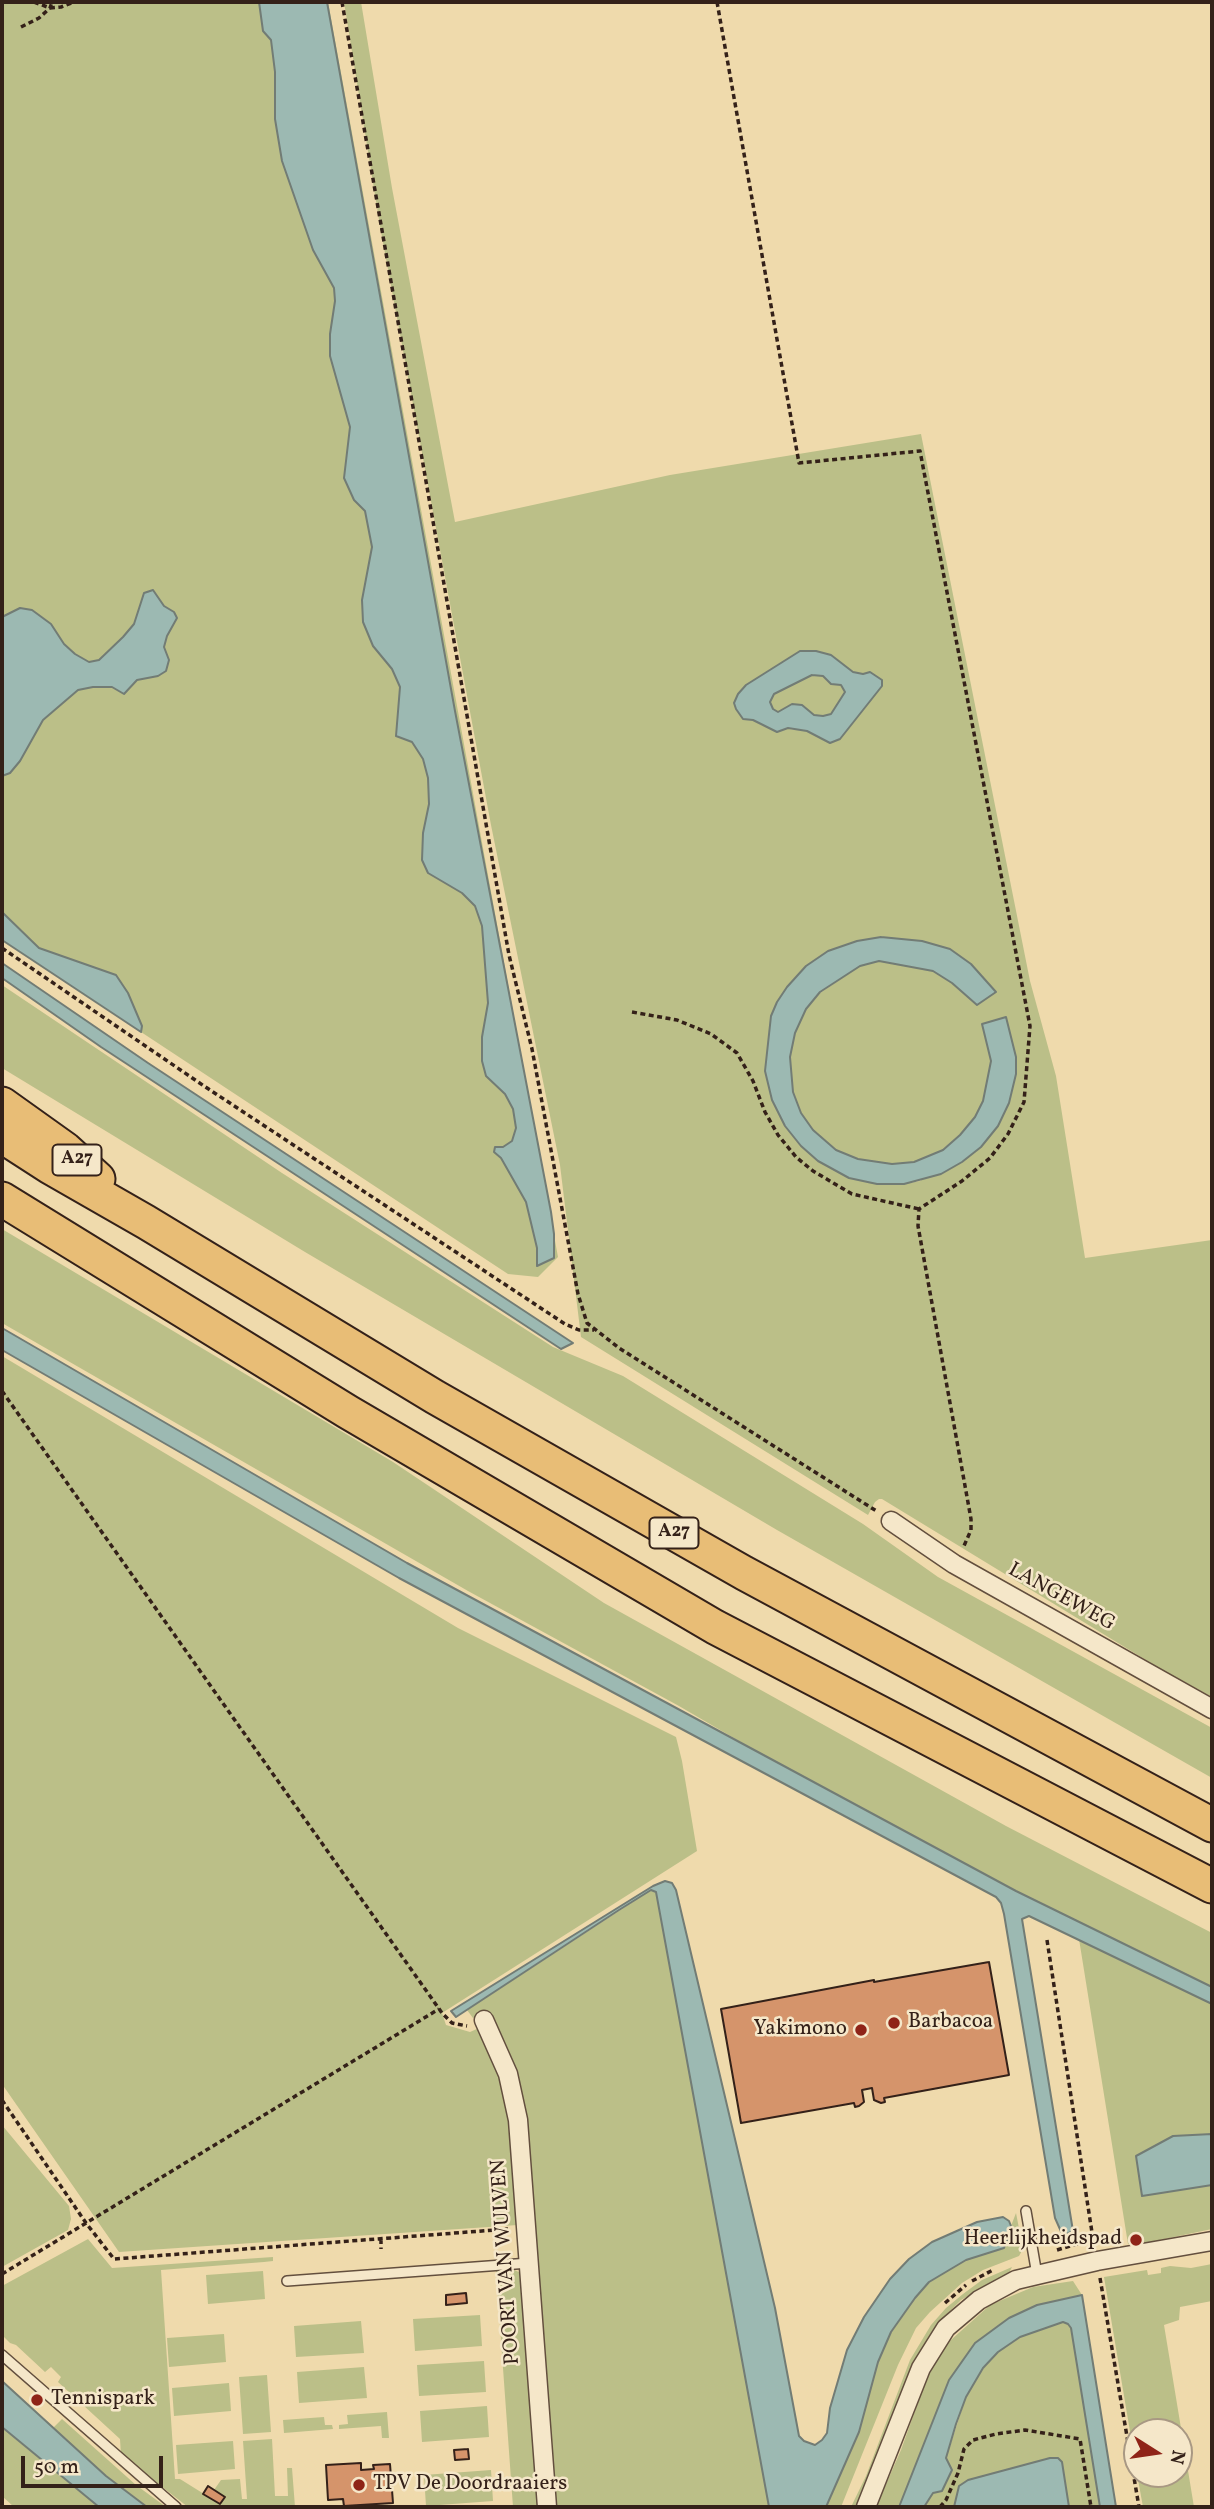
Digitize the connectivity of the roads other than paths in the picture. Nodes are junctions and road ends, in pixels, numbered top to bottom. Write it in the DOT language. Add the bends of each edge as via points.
graph roads {
  1 [pos="2,1104"];
  2 [pos="2,1136"];
  3 [pos="2,1199"];
  4 [pos="2,1221"];
  5 [pos="146,1222"];
  6 [pos="348,1412"];
  7 [pos="891,1521"];
  8 [pos="1212,1709"];
  9 [pos="1212,1825"];
  10 [pos="1212,1886"];
  11 [pos="484,2020"];
  12 [pos="1026,2211"];
  13 [pos="1212,2241"];
  14 [pos="530,2263"];
  15 [pos="1037,2274"];
  16 [pos="287,2281"];
  17 [pos="2,2355"];
  18 [pos="176,2507"];
  19 [pos="547,2507"];
  20 [pos="866,2507"];
  1 -- 5 [label="highway, A27" via="65,1149"];
  2 -- 5 [label="highway, A27"];
  3 -- 6 [label="highway"];
  4 -- 6 [label="highway" via="257,1382"];
  5 -- 9 [label="highway, A27" via="435,1397 732,1567"];
  6 -- 10 [label="highway" via="715,1627"];
  7 -- 8 [label="street, LANGEWEG" via="954,1564"];
  11 -- 14 [label="street, POORT VAN WULVEN" via="514,2095"];
  12 -- 15 [label="lane"];
  13 -- 15 [label="street"];
  14 -- 16 [label="lane"];
  14 -- 19 [label="street, POORT VAN WULVEN"];
  15 -- 20 [label="street" via="987,2295 946,2328 921,2368"];
  17 -- 18 [label="lane"];
}
